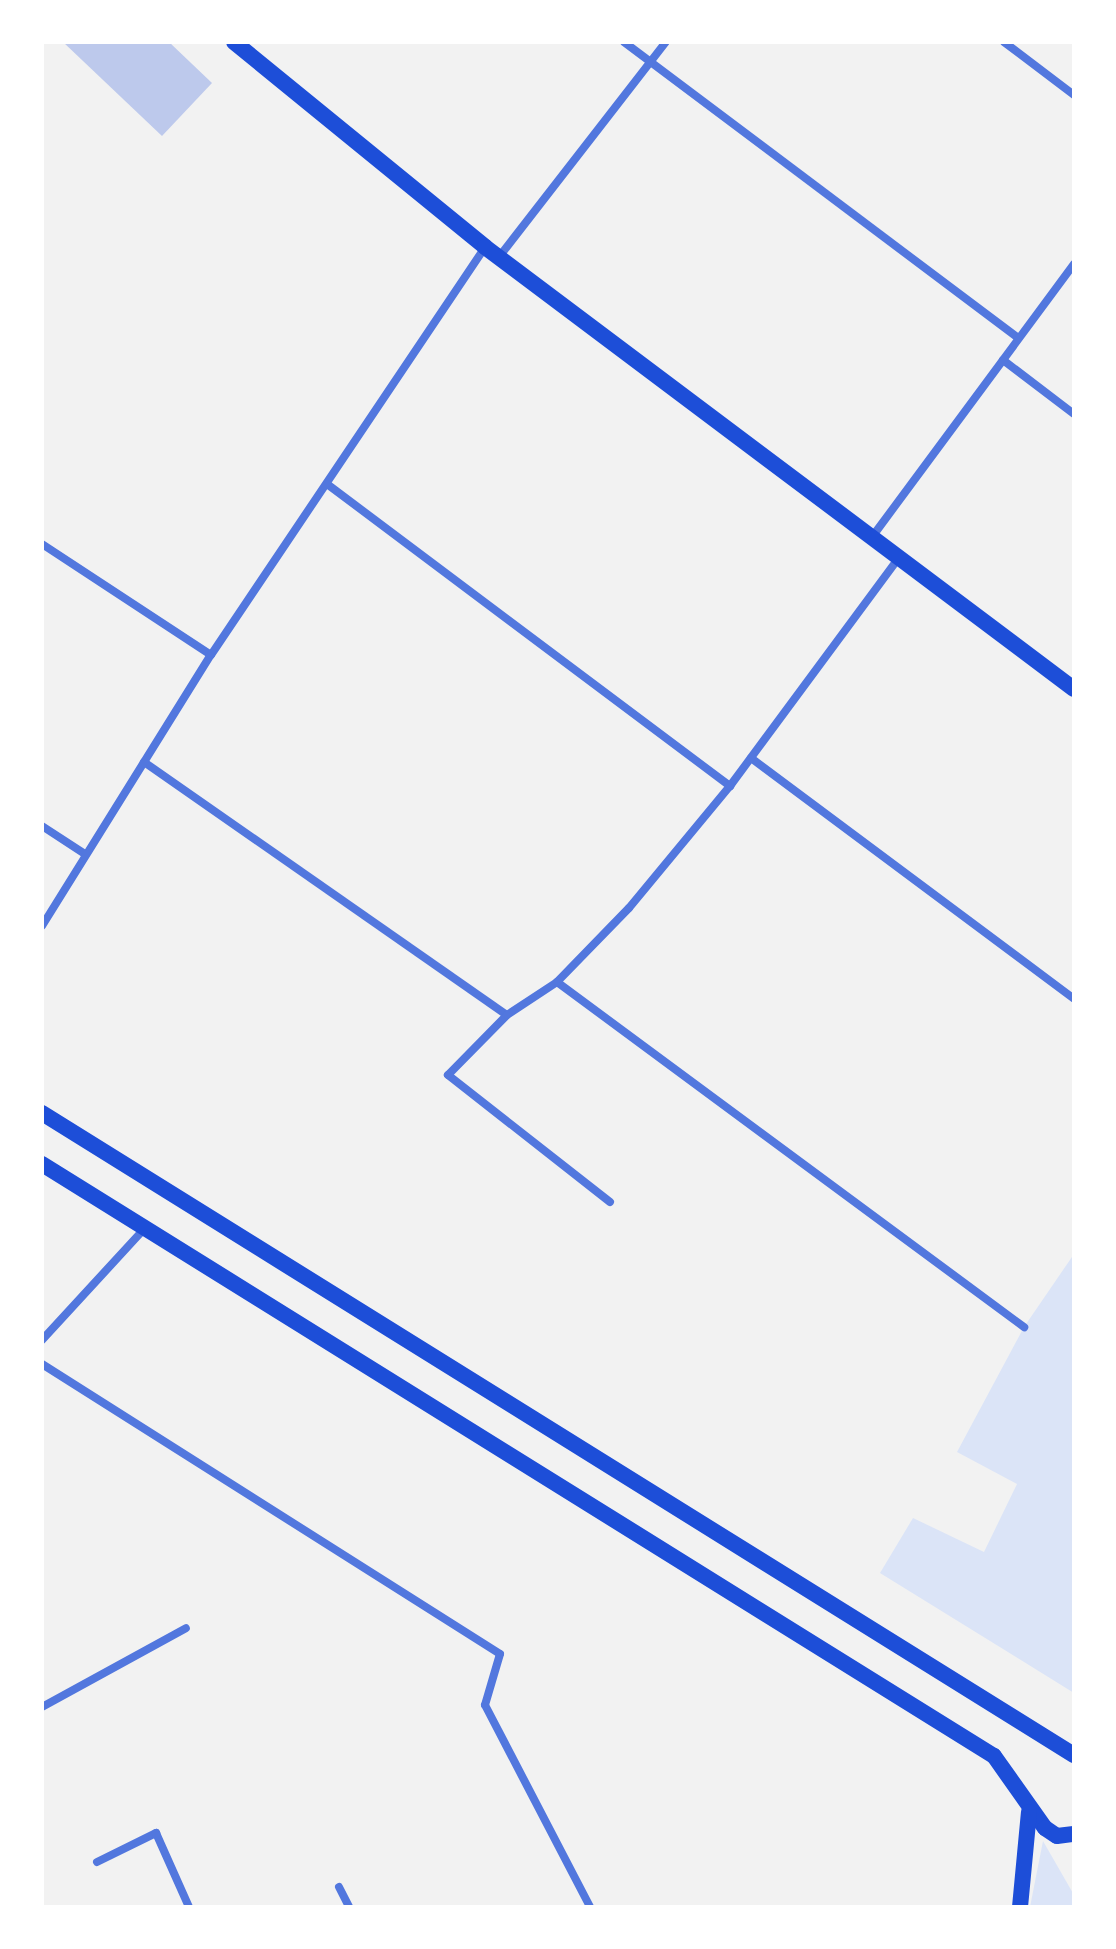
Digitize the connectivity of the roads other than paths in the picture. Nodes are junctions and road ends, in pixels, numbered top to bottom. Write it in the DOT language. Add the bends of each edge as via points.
graph roads {
  1 [pos="234,42"];
  2 [pos="624,42"];
  3 [pos="666,42"];
  4 [pos="1004,42"];
  5 [pos="650,63"];
  6 [pos="1074,95"];
  7 [pos="492,252"];
  8 [pos="1074,264"];
  9 [pos="1018,338"];
  10 [pos="1003,360"];
  11 [pos="1074,414"];
  12 [pos="327,484"];
  13 [pos="872,537"];
  14 [pos="42,544"];
  15 [pos="899,557"];
  16 [pos="211,655"];
  17 [pos="1074,689"];
  18 [pos="751,758"];
  19 [pos="144,762"];
  20 [pos="730,786"];
  21 [pos="42,826"];
  22 [pos="85,854"];
  23 [pos="42,926"];
  24 [pos="557,982"];
  25 [pos="1074,999"];
  26 [pos="507,1015"];
  27 [pos="42,1113"];
  28 [pos="42,1164"];
  29 [pos="610,1202"];
  30 [pos="145,1228"];
  31 [pos="1024,1327"];
  32 [pos="42,1340"];
  33 [pos="42,1364"];
  34 [pos="186,1628"];
  35 [pos="42,1707"];
  36 [pos="1074,1755"];
  37 [pos="1029,1812"];
  38 [pos="1074,1834"];
  39 [pos="97,1862"];
  40 [pos="339,1887"];
  41 [pos="189,1907"];
  42 [pos="349,1907"];
  43 [pos="590,1907"];
  44 [pos="1020,1907"];
  1 -- 7 [label="main road"];
  2 -- 5 [label="street"];
  3 -- 5 [label="street"];
  4 -- 6 [label="street"];
  5 -- 7 [label="street"];
  5 -- 9 [label="street"];
  7 -- 12 [label="street"];
  7 -- 13 [label="main road"];
  8 -- 9 [label="street"];
  9 -- 10 [label="street"];
  10 -- 11 [label="street"];
  10 -- 13 [label="street"];
  12 -- 16 [label="street"];
  12 -- 20 [label="street"];
  13 -- 15 [label="main road"];
  14 -- 16 [label="street"];
  15 -- 17 [label="main road"];
  15 -- 18 [label="street"];
  16 -- 19 [label="street"];
  18 -- 20 [label="street"];
  18 -- 25 [label="street"];
  19 -- 22 [label="street"];
  19 -- 26 [label="street"];
  20 -- 24 [label="street" via="629,908"];
  21 -- 22 [label="street"];
  22 -- 23 [label="street"];
  24 -- 26 [label="street"];
  24 -- 31 [label="street"];
  26 -- 29 [label="street" via="448,1075"];
  27 -- 36 [label="main road"];
  28 -- 30 [label="main road"];
  30 -- 32 [label="street"];
  30 -- 37 [label="main road" via="994,1756"];
  33 -- 43 [label="street" via="500,1654 485,1705"];
  34 -- 35 [label="street"];
  37 -- 38 [label="main road" via="1057,1836"];
  37 -- 44 [label="main road"];
  39 -- 41 [label="street" via="156,1833"];
  40 -- 42 [label="street"];
}
